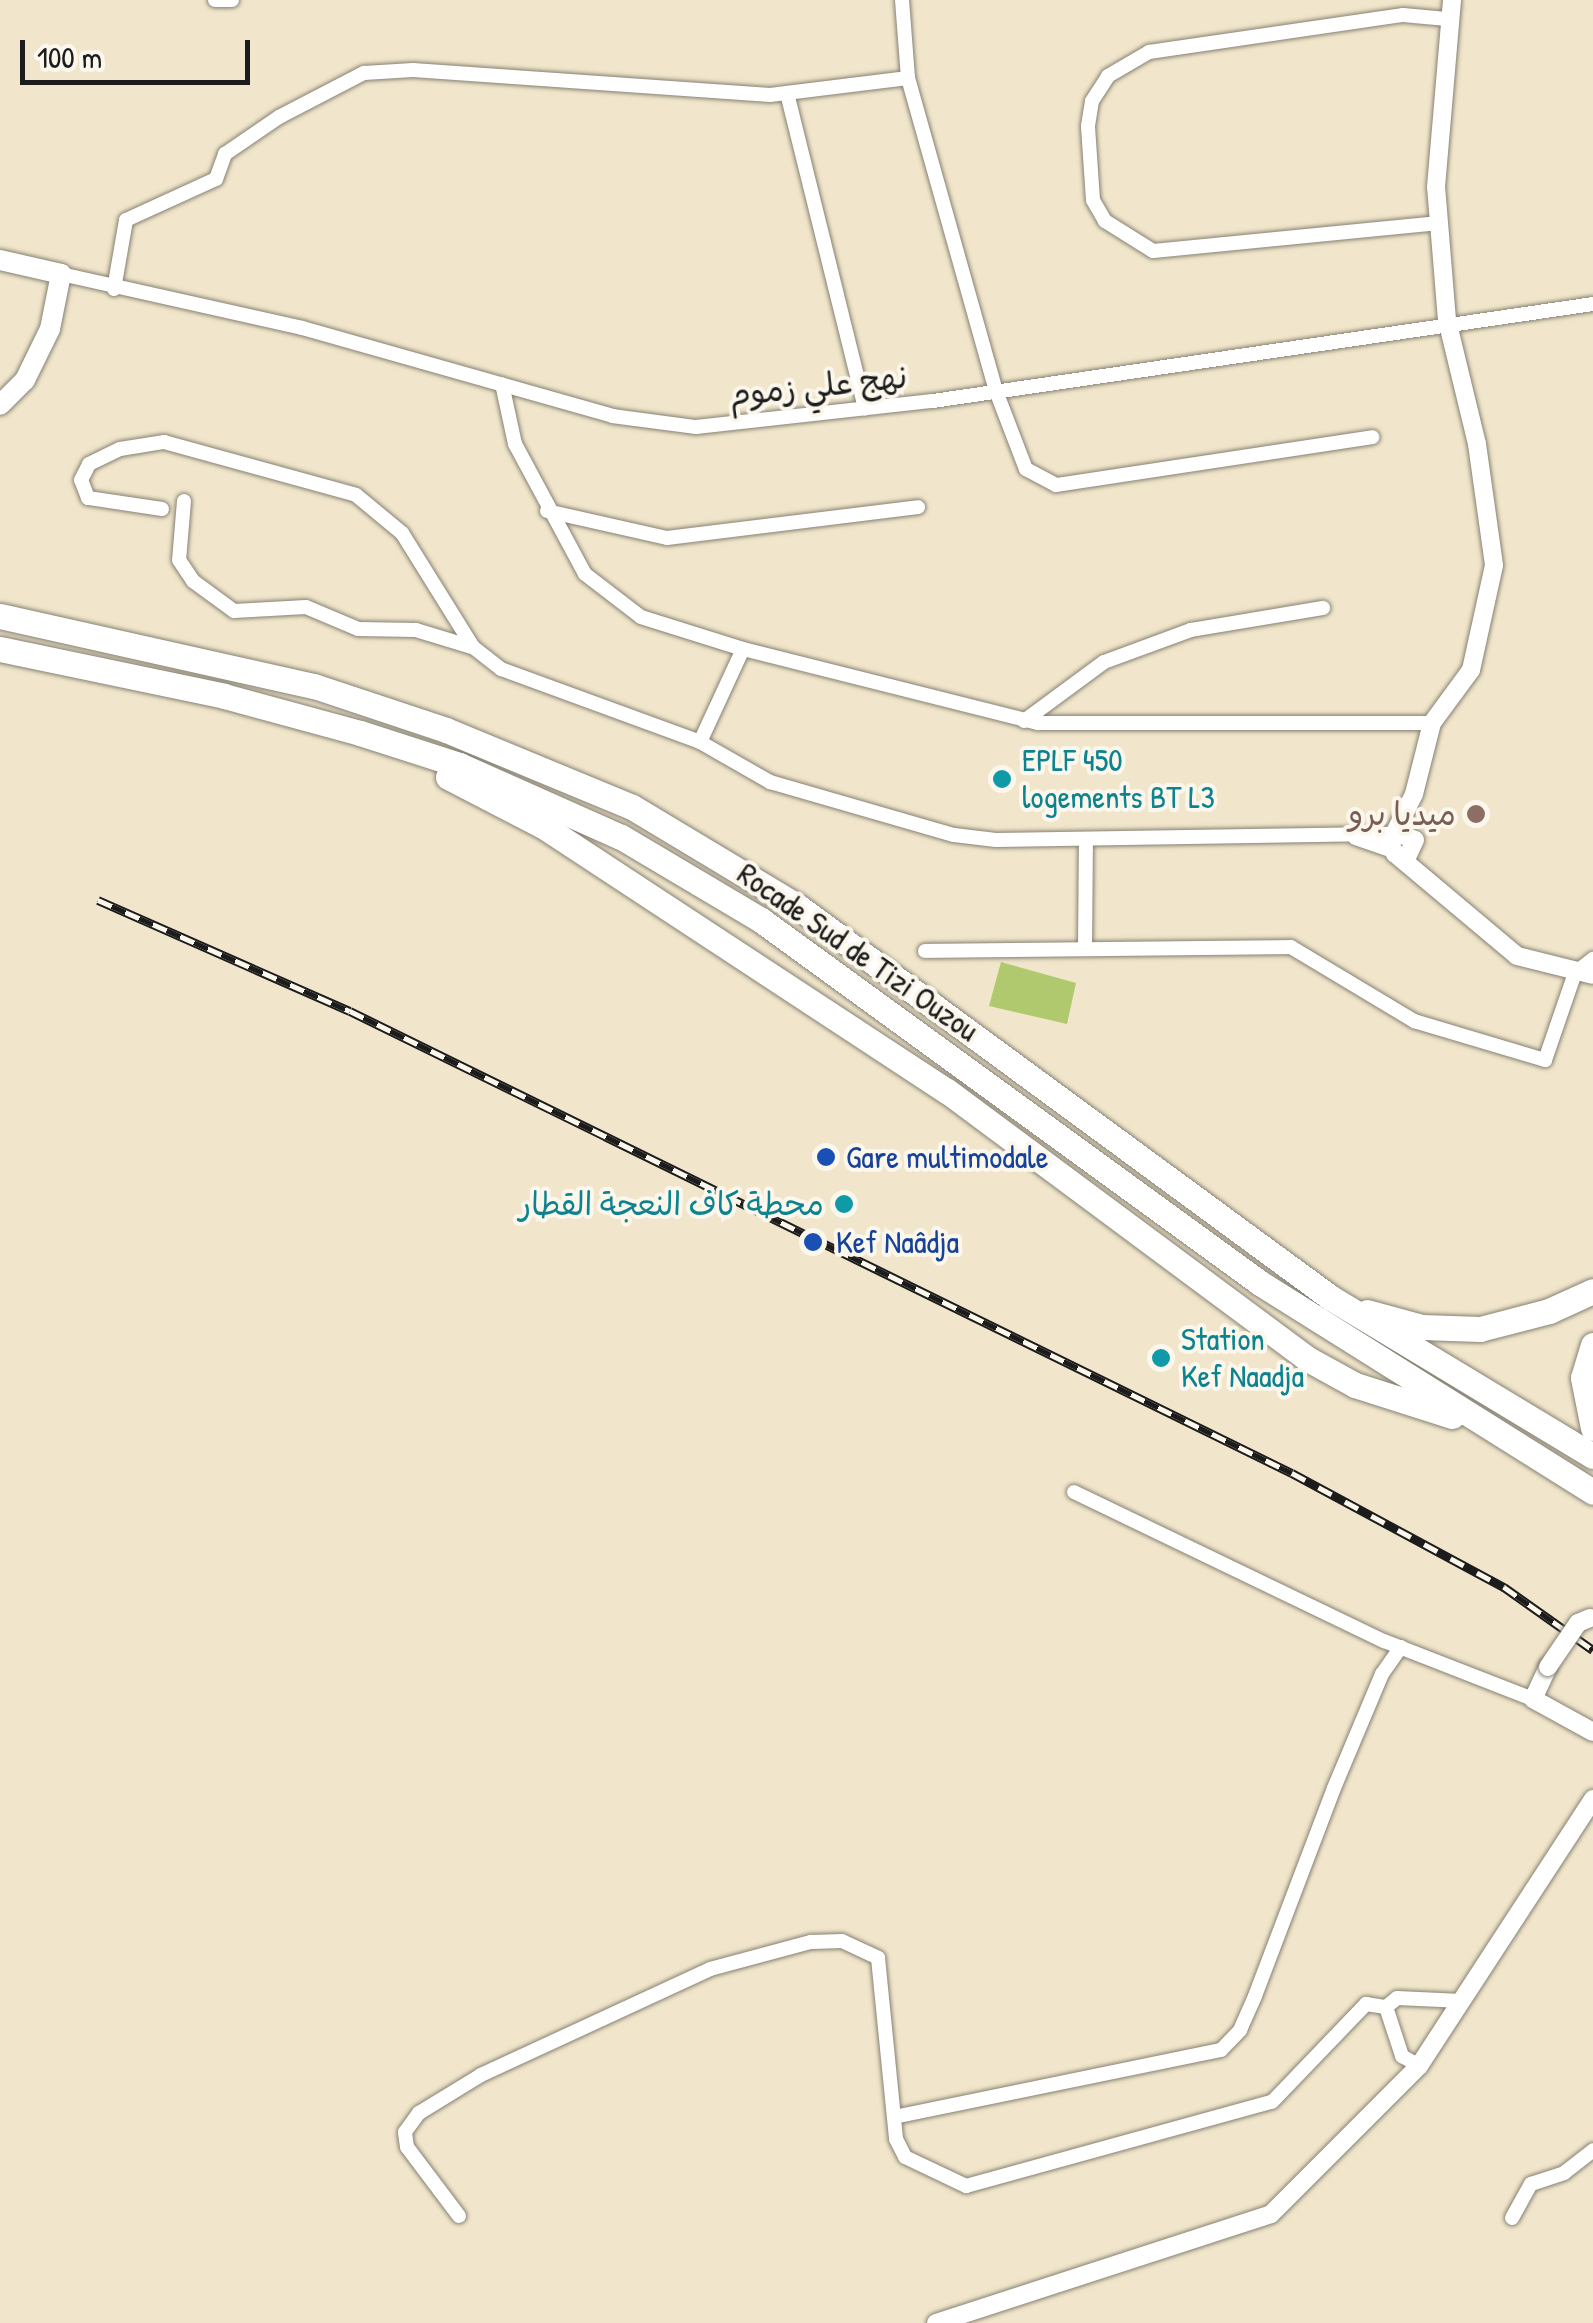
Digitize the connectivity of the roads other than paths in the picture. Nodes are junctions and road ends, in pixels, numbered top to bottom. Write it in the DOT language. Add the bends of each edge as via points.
graph roads {
  1 [pos="215,0"];
  2 [pos="232,0"];
  3 [pos="902,0"];
  4 [pos="1449,9"];
  5 [pos="908,78"];
  6 [pos="787,92"];
  7 [pos="1439,222"];
  8 [pos="0,260"];
  9 [pos="61,274"];
  10 [pos="114,289"];
  11 [pos="1593,304"];
  12 [pos="1447,320"];
  13 [pos="502,384"];
  14 [pos="996,391"];
  15 [pos="0,405"];
  16 [pos="866,410"];
  17 [pos="1372,438"];
  18 [pos="184,501"];
  19 [pos="162,508"];
  20 [pos="918,508"];
  21 [pos="548,511"];
  22 [pos="1322,608"];
  23 [pos="0,616"];
  24 [pos="0,648"];
  25 [pos="473,648"];
  26 [pos="743,649"];
  27 [pos="1024,720"];
  28 [pos="1432,724"];
  29 [pos="360,733"];
  30 [pos="700,742"];
  31 [pos="1086,840"];
  32 [pos="1402,842"];
  33 [pos="1086,949"];
  34 [pos="925,951"];
  35 [pos="1593,959"];
  36 [pos="1584,974"];
  37 [pos="1593,1291"];
  38 [pos="1332,1298"];
  39 [pos="1593,1345"];
  40 [pos="1480,1425"];
  41 [pos="1593,1428"];
  42 [pos="1593,1456"];
  43 [pos="1074,1492"];
  44 [pos="1593,1492"];
  45 [pos="1591,1618"];
  46 [pos="1400,1648"];
  47 [pos="1533,1699"];
  48 [pos="1593,1732"];
  49 [pos="1593,1798"];
  50 [pos="1462,2001"];
  51 [pos="1386,2007"];
  52 [pos="1419,2066"];
  53 [pos="894,2116"];
  54 [pos="1593,2150"];
  55 [pos="459,2216"];
  56 [pos="1512,2218"];
  57 [pos="936,2323"];
  1 -- 2 [label="street"];
  3 -- 5 [label="street"];
  4 -- 7 [label="street"];
  4 -- 7 [label="street" via="1148,52 1108,76 1092,102 1088,126 1094,200 1105,221 1153,251"];
  5 -- 6 [label="street"];
  5 -- 14 [label="street"];
  6 -- 10 [label="street" via="413,70 364,73 279,116 225,154 216,179 126,220"];
  6 -- 16 [label="street"];
  7 -- 12 [label="street"];
  8 -- 9 [label="main road"];
  9 -- 10 [label="street, نهج علي زموم"];
  9 -- 15 [label="main road" via="50,329 26,380"];
  10 -- 13 [label="street, نهج علي زموم" via="302,328"];
  11 -- 12 [label="street, نهج علي زموم"];
  12 -- 14 [label="street, نهج علي زموم"];
  12 -- 28 [label="street" via="1477,444 1494,565 1471,670"];
  13 -- 16 [label="street, نهج علي زموم" via="612,416 696,427"];
  13 -- 21 [label="street" via="515,444"];
  14 -- 16 [label="street, نهج علي زموم"];
  14 -- 17 [label="street" via="1026,469 1056,485"];
  18 -- 25 [label="street" via="179,560 193,581 234,611 306,608 358,629 416,630"];
  19 -- 25 [label="street" via="88,498 81,480 88,464 120,449 164,442 356,495 402,533"];
  20 -- 21 [label="street" via="668,538"];
  21 -- 26 [label="street" via="585,574 641,617"];
  22 -- 27 [label="street" via="1191,630 1104,662"];
  23 -- 38 [label="highway, Rocade Sud de Tizi Ouzou" via="314,686 446,730 632,807 796,906"];
  24 -- 29 [label="highway, Rocade Sud de Tizi Ouzou"];
  25 -- 30 [label="street" via="500,669"];
  26 -- 27 [label="street"];
  26 -- 30 [label="street"];
  27 -- 28 [label="street"];
  28 -- 32 [label="street"];
  29 -- 40 [label="highway, Rocade Sud de Tizi Ouzou" via="538,798 718,894 1260,1283"];
  29 -- 40 [label="highway" via="543,826 948,1091 1306,1358 1356,1384"];
  30 -- 31 [label="street" via="770,782 954,834"];
  31 -- 32 [label="street" via="1340,832"];
  31 -- 33 [label="street"];
  32 -- 36 [label="street" via="1432,885 1516,956"];
  33 -- 34 [label="street"];
  33 -- 36 [label="street" via="1291,948 1414,1021 1545,1060"];
  35 -- 36 [label="street"];
  37 -- 38 [label="highway" via="1549,1311 1480,1328 1405,1324"];
  38 -- 42 [label="highway, Rocade Sud de Tizi Ouzou"];
  39 -- 41 [label="highway" via="1583,1378"];
  40 -- 44 [label="highway, Rocade Sud de Tizi Ouzou"];
  43 -- 46 [label="street"];
  45 -- 47 [label="street, bridge" via="1578,1624"];
  46 -- 47 [label="street"];
  46 -- 53 [label="street" via="1334,1788 1240,2030 1221,2050"];
  47 -- 48 [label="street"];
  49 -- 50 [label="street"];
  50 -- 51 [label="street" via="1397,1998"];
  50 -- 52 [label="street"];
  51 -- 52 [label="street" via="1402,2056"];
  51 -- 53 [label="street" via="1366,2004 1272,2102 984,2186 945,2180 905,2157"];
  52 -- 57 [label="street" via="1270,2214"];
  53 -- 55 [label="street" via="878,1958 842,1941 811,1942 710,1969 482,2074 412,2118 407,2147"];
  54 -- 56 [label="street" via="1564,2173 1531,2184"];
}
